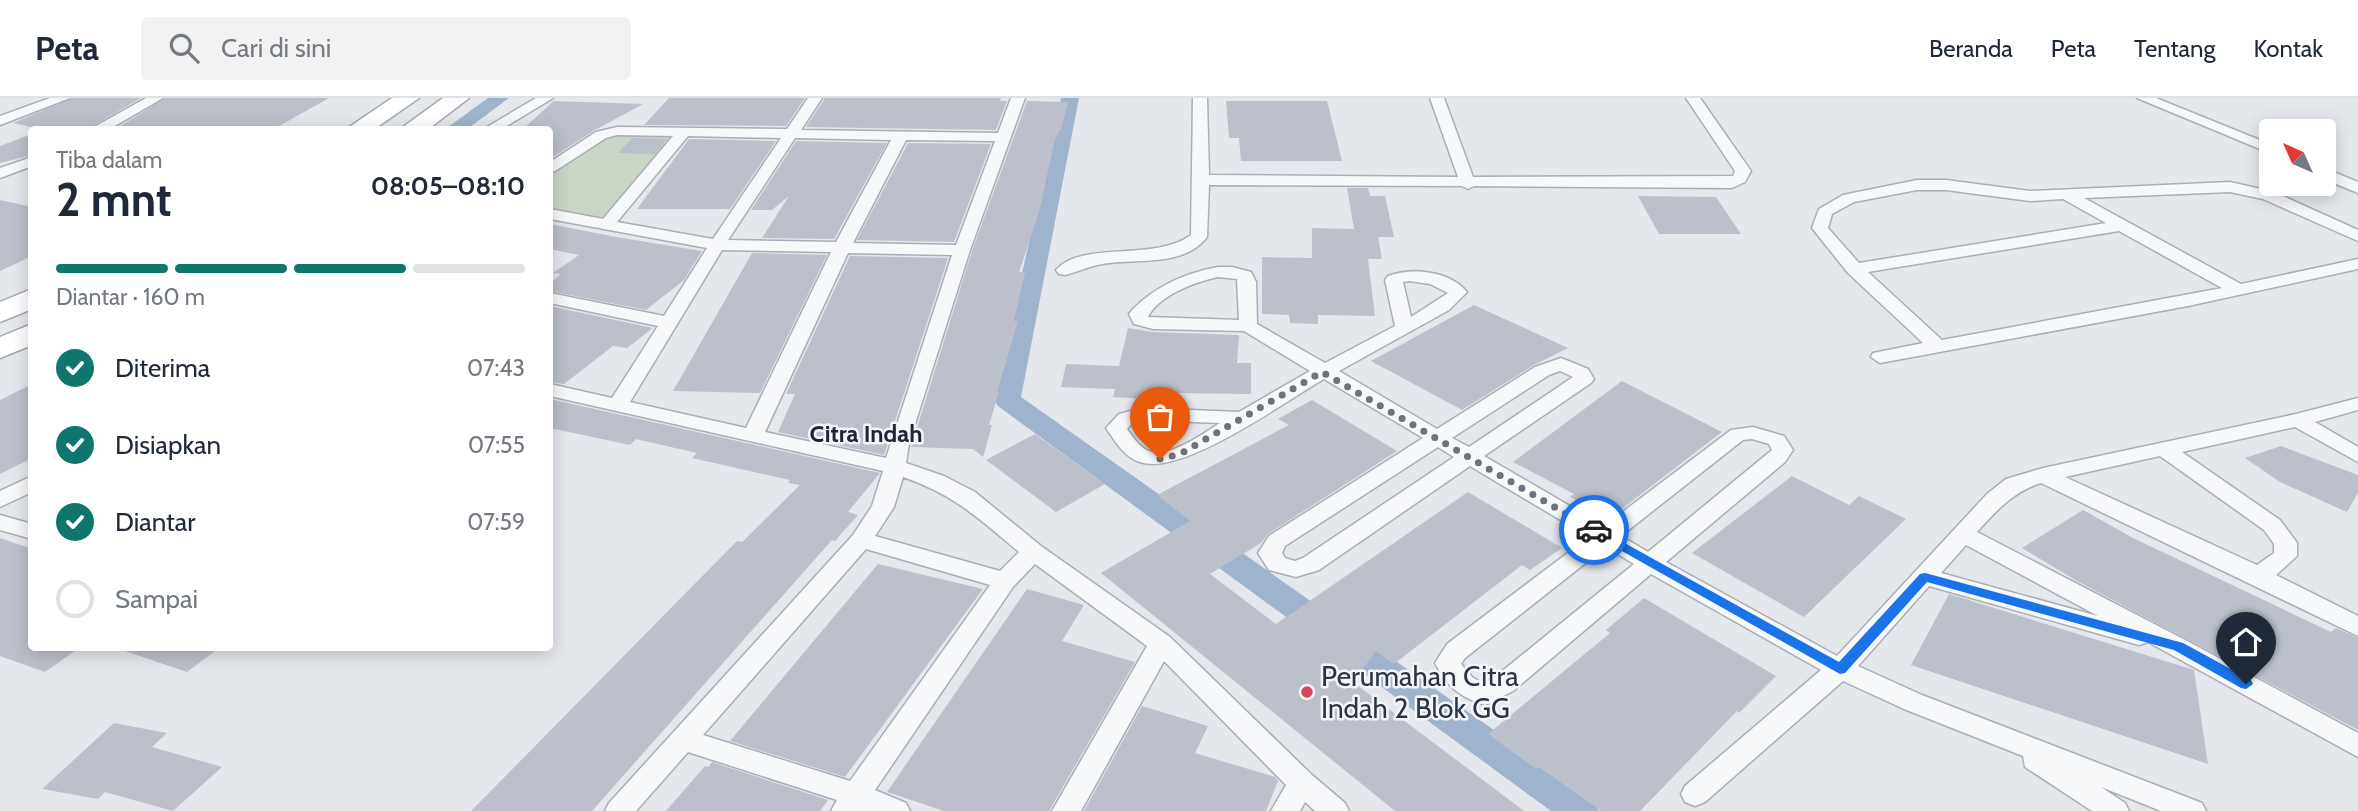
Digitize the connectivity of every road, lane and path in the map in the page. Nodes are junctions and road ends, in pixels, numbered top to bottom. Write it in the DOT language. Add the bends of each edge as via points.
graph roads {
  1 [pos="63,98"];
  2 [pos="156,98"];
  3 [pos="408,98"];
  4 [pos="458,98"];
  5 [pos="546,98"];
  6 [pos="815,98"];
  7 [pos="1018,98"];
  8 [pos="1200,98"];
  9 [pos="1437,98"];
  10 [pos="1693,98"];
  11 [pos="2144,98"];
  12 [pos="2184,116"];
  13 [pos="0,121"];
  14 [pos="104,126"];
  15 [pos="362,126"];
  16 [pos="416,126"];
  17 [pos="496,126"];
  18 [pos="684,132"];
  19 [pos="791,135"];
  20 [pos="900,137"];
  21 [pos="1003,137"];
  22 [pos="2259,144"];
  23 [pos="2259,153"];
  24 [pos="28,162"];
  25 [pos="553,166"];
  26 [pos="0,173"];
  27 [pos="2336,178"];
  28 [pos="1201,180"];
  29 [pos="1468,184"];
  30 [pos="2336,186"];
  31 [pos="2358,188"];
  32 [pos="2065,194"];
  33 [pos="2358,196"];
  34 [pos="553,215"];
  35 [pos="607,224"];
  36 [pos="2119,226"];
  37 [pos="2358,236"];
  38 [pos="717,245"];
  39 [pos="841,249"];
  40 [pos="961,250"];
  41 [pos="2358,264"];
  42 [pos="1854,269"];
  43 [pos="1065,270"];
  44 [pos="2238,290"];
  45 [pos="553,299"];
  46 [pos="28,300"];
  47 [pos="0,313"];
  48 [pos="670,323"];
  49 [pos="1248,326"];
  50 [pos="1404,328"];
  51 [pos="28,335"];
  52 [pos="1938,347"];
  53 [pos="0,349"];
  54 [pos="1880,357"];
  55 [pos="1322,372"];
  56 [pos="553,391"];
  57 [pos="2358,404"];
  58 [pos="618,405"];
  59 [pos="1243,418"];
  60 [pos="2298,420"];
  61 [pos="753,435"];
  62 [pos="1438,439"];
  63 [pos="2164,449"];
  64 [pos="2358,456"];
  65 [pos="1470,457"];
  66 [pos="895,467"];
  67 [pos="2043,475"];
  68 [pos="28,485"];
  69 [pos="0,500"];
  70 [pos="0,522"];
  71 [pos="28,531"];
  72 [pos="1964,535"];
  73 [pos="1605,537"];
  74 [pos="861,540"];
  75 [pos="1033,551"];
  76 [pos="1651,564"];
  77 [pos="2259,576"];
  78 [pos="1925,577"];
  79 [pos="1005,581"];
  80 [pos="2358,627"];
  81 [pos="1161,643"];
  82 [pos="2178,647"];
  83 [pos="1840,669"];
  84 [pos="1995,734"];
  85 [pos="683,740"];
  86 [pos="2358,746"];
  87 [pos="1302,783"];
  88 [pos="1695,793"];
  89 [pos="850,803"];
  90 [pos="619,811"];
  91 [pos="896,811"];
  92 [pos="1066,811"];
  93 [pos="1285,811"];
  94 [pos="1335,811"];
  95 [pos="2115,811"];
  96 [pos="2192,811"];
  1 -- 13 [label="street"];
  2 -- 14 [label="street"];
  3 -- 15 [label="main road"];
  4 -- 16 [label="main road"];
  5 -- 17 [label="street"];
  6 -- 19 [label="street"];
  7 -- 21 [label="street"];
  8 -- 28 [label="street"];
  9 -- 29 [label="street"];
  10 -- 29 [label="street" via="1743,171 1740,179 1714,184"];
  11 -- 12 [label="street"];
  12 -- 22 [label="street"];
  12 -- 23 [label="street" via="2198,127"];
  18 -- 19 [label="street"];
  18 -- 25 [label="street" via="610,132"];
  18 -- 35 [label="street"];
  19 -- 20 [label="street"];
  19 -- 38 [label="street"];
  20 -- 21 [label="street"];
  20 -- 39 [label="street"];
  21 -- 40 [label="street"];
  24 -- 26 [label="street"];
  27 -- 31 [label="street"];
  28 -- 29 [label="street"];
  28 -- 43 [label="street" via="1199,237 1188,248 1145,258 1108,257"];
  30 -- 33 [label="street"];
  32 -- 36 [label="street"];
  32 -- 37 [label="street" via="2246,189"];
  32 -- 42 [label="street" via="2023,196 1917,185 1849,198 1825,212 1820,228"];
  34 -- 35 [label="street"];
  35 -- 38 [label="street"];
  36 -- 42 [label="street"];
  36 -- 44 [label="street"];
  38 -- 39 [label="street"];
  38 -- 48 [label="street"];
  39 -- 40 [label="street"];
  39 -- 61 [label="street"];
  40 -- 66 [label="street"];
  41 -- 44 [label="street"];
  42 -- 52 [label="street"];
  44 -- 52 [label="street"];
  45 -- 48 [label="street"];
  46 -- 47 [label="main road"];
  48 -- 58 [label="street"];
  49 -- 49 [label="street" via="1153,324 1140,320 1138,314 1149,301 1178,284 1211,274 1239,274 1247,282"];
  49 -- 55 [label="street"];
  50 -- 55 [label="street"];
  51 -- 53 [label="main road"];
  52 -- 54 [label="street"];
  55 -- 59 [label="street"];
  55 -- 62 [label="street"];
  56 -- 58 [label="street"];
  57 -- 60 [label="street"];
  58 -- 61 [label="street"];
  59 -- 59 [label="street" via="1142,415 1126,418 1116,428 1136,453 1147,460 1160,459 1180,454"];
  60 -- 63 [label="street"];
  60 -- 64 [label="street"];
  61 -- 66 [label="street"];
  62 -- 65 [label="street"];
  62 -- 65 [label="street" via="1552,366 1561,364 1581,373 1584,379"];
  62 -- 65 [label="street" via="1277,541 1270,553 1277,564 1296,569 1311,564"];
  63 -- 67 [label="street"];
  63 -- 77 [label="street" via="2272,524 2286,543 2285,556"];
  65 -- 73 [label="street"];
  66 -- 74 [label="street" via="883,507"];
  66 -- 75 [label="street" via="967,497"];
  67 -- 72 [label="street" via="2014,484"];
  67 -- 77 [label="street"];
  68 -- 69 [label="street"];
  70 -- 71 [label="street"];
  72 -- 78 [label="street"];
  72 -- 82 [label="street"];
  73 -- 76 [label="street"];
  73 -- 76 [label="street" via="1738,434 1777,440 1783,450 1779,457"];
  73 -- 76 [label="street" via="1456,651 1448,663 1467,690 1485,695 1504,684"];
  74 -- 79 [label="street"];
  74 -- 85 [label="street"];
  75 -- 79 [label="street"];
  75 -- 81 [label="street"];
  76 -- 83 [label="street"];
  77 -- 80 [label="street"];
  78 -- 82 [label="street"];
  78 -- 83 [label="street"];
  79 -- 89 [label="street"];
  81 -- 87 [label="street"];
  81 -- 92 [label="street"];
  82 -- 86 [label="street"];
  83 -- 84 [label="street"];
  83 -- 88 [label="street"];
  84 -- 95 [label="street"];
  84 -- 96 [label="street"];
  85 -- 89 [label="street"];
  85 -- 90 [label="street"];
  87 -- 93 [label="street"];
  87 -- 94 [label="street"];
  89 -- 91 [label="street"];
}
